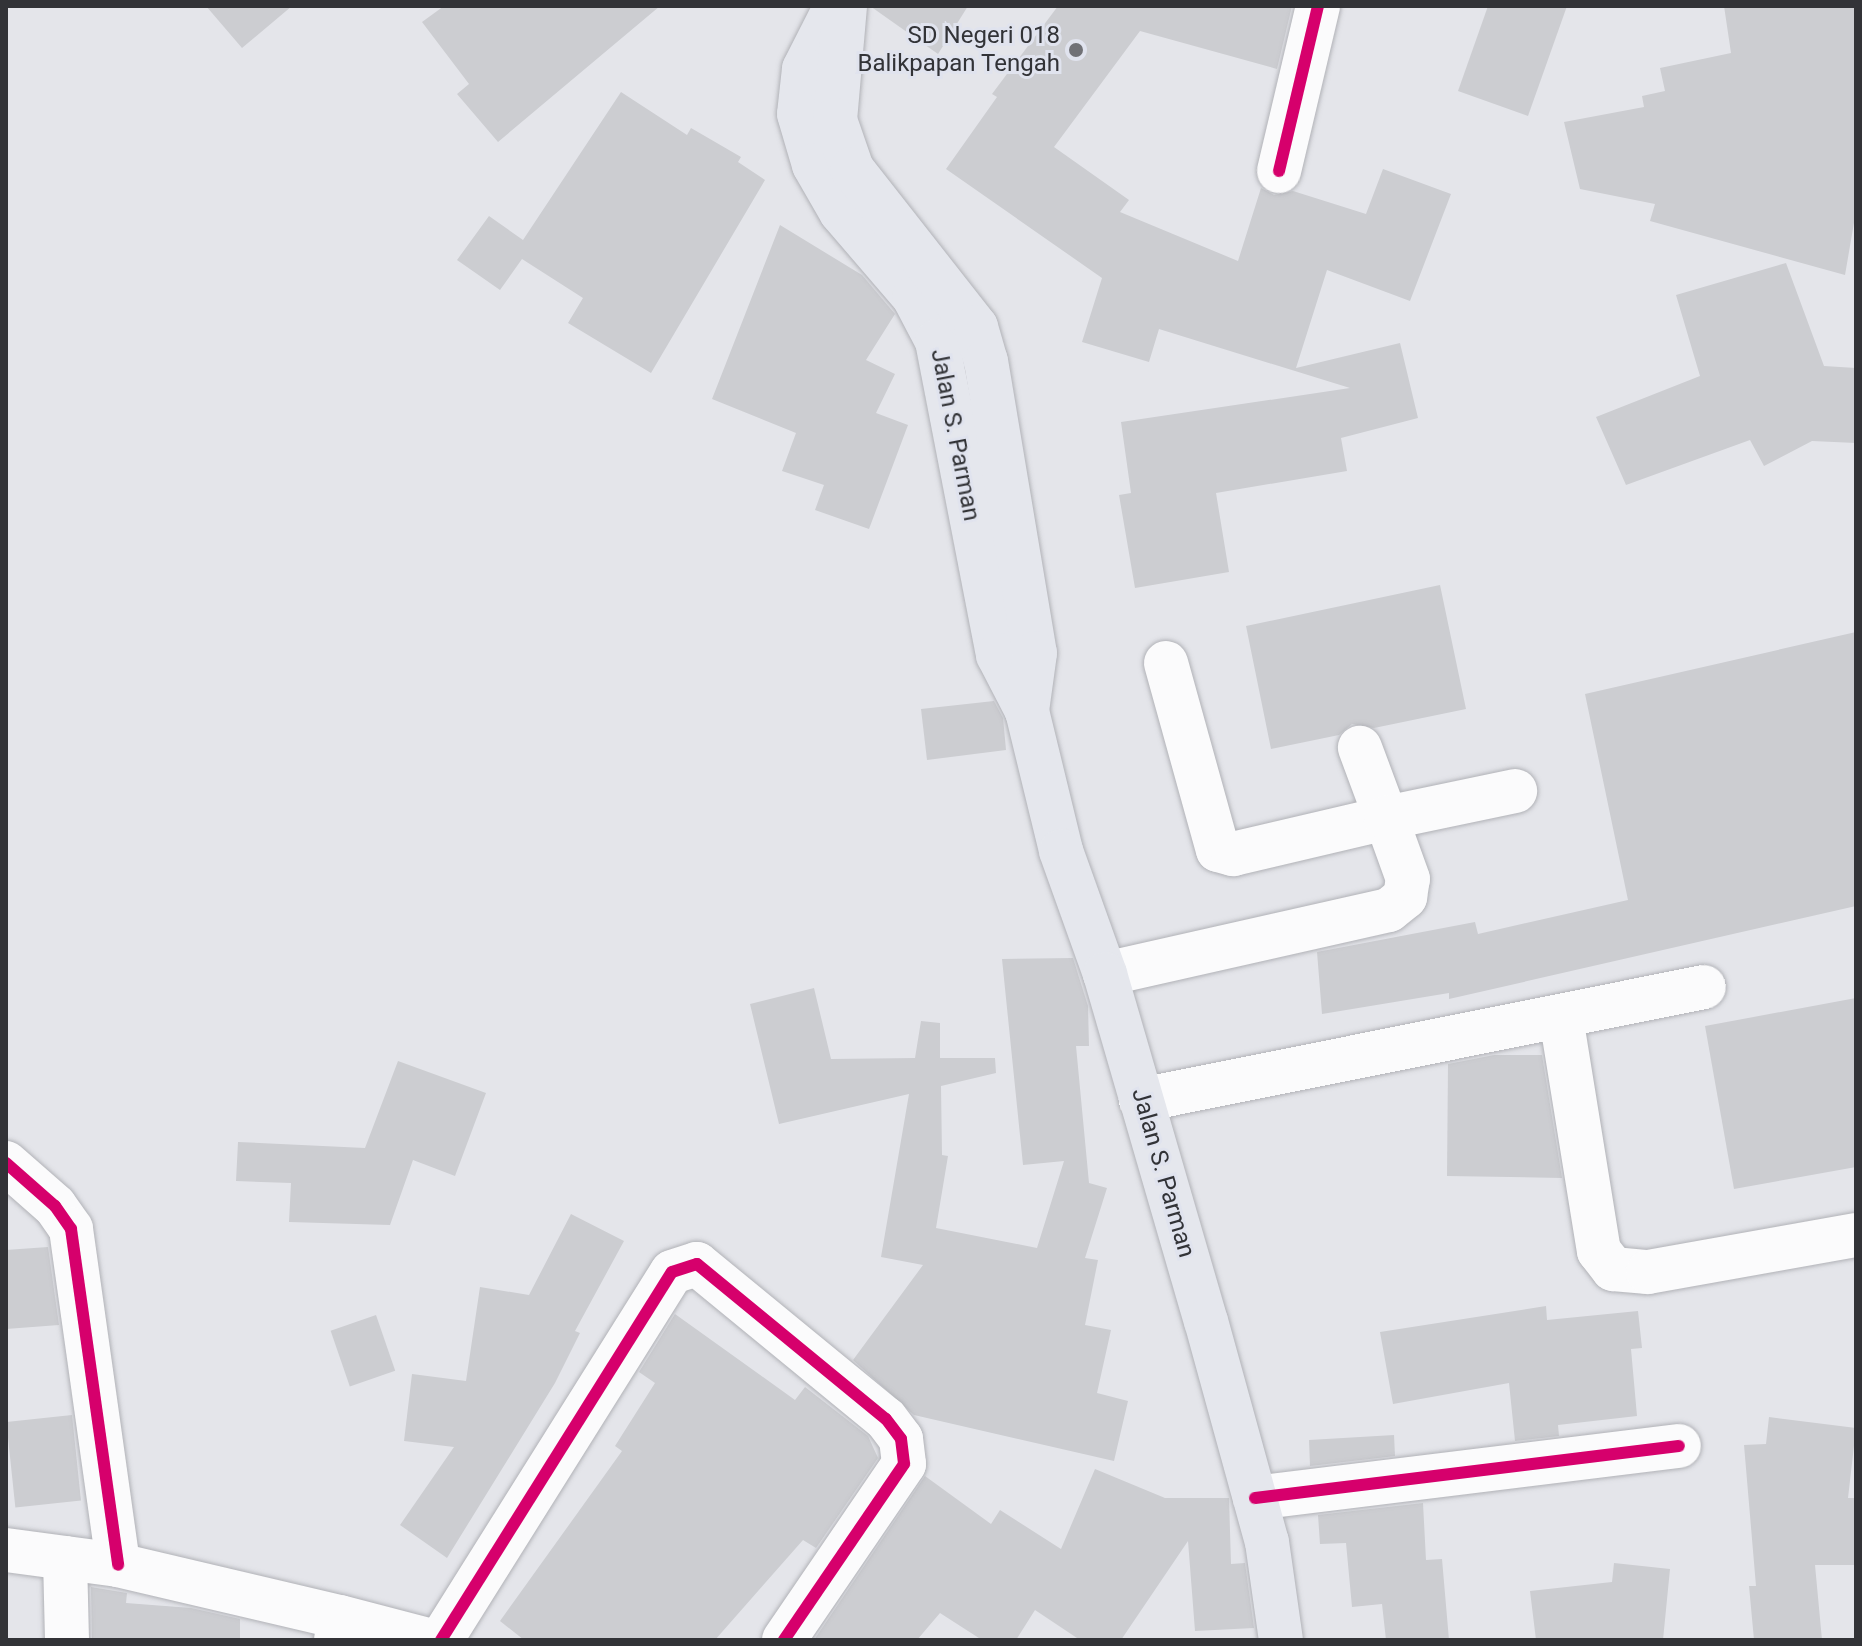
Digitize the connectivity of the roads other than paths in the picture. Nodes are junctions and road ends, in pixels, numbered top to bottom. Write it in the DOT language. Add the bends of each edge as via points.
graph roads {
  1 [pos="836,6"];
  2 [pos="845,6"];
  3 [pos="1318,6"];
  4 [pos="1279,171"];
  5 [pos="1166,663"];
  6 [pos="1027,711"];
  7 [pos="1360,748"];
  8 [pos="1515,791"];
  9 [pos="1386,818"];
  10 [pos="1105,974"];
  11 [pos="1704,987"];
  12 [pos="1561,1017"];
  13 [pos="1141,1100"];
  14 [pos="6,1163"];
  15 [pos="1856,1235"];
  16 [pos="1679,1446"];
  17 [pos="1255,1498"];
  18 [pos="6,1550"];
  19 [pos="65,1558"];
  20 [pos="118,1565"];
  21 [pos="338,1629"];
  22 [pos="67,1640"];
  23 [pos="428,1640"];
  24 [pos="441,1640"];
  25 [pos="784,1640"];
  26 [pos="1281,1640"];
  1 -- 6 [label="main road, Jalan S. Parman" via="804,69 799,114 814,165 841,212 914,297 937,341 998,655"];
  2 -- 6 [label="main road, Jalan S. Parman" via="835,120 852,169 976,327 986,361 1035,653"];
  3 -- 4 [label="street"];
  5 -- 9 [label="street" via="1218,850 1233,854"];
  6 -- 10 [label="main road, Jalan S. Parman" via="1061,851"];
  7 -- 9 [label="street"];
  8 -- 9 [label="street"];
  9 -- 10 [label="street" via="1408,879 1405,897 1389,910"];
  10 -- 13 [label="main road, Jalan S. Parman"];
  11 -- 12 [label="street"];
  12 -- 13 [label="street"];
  12 -- 15 [label="street" via="1599,1251 1613,1269 1648,1272"];
  13 -- 17 [label="main road, Jalan S. Parman"];
  14 -- 20 [label="street" via="55,1206 71,1229"];
  16 -- 17 [label="street"];
  17 -- 26 [label="main road, Jalan S. Parman"];
  18 -- 19 [label="street"];
  19 -- 20 [label="street"];
  19 -- 22 [label="street"];
  20 -- 21 [label="street"];
  21 -- 23 [label="street"];
  24 -- 25 [label="street" via="672,1272 697,1264 886,1419 901,1439 904,1464"];
}
